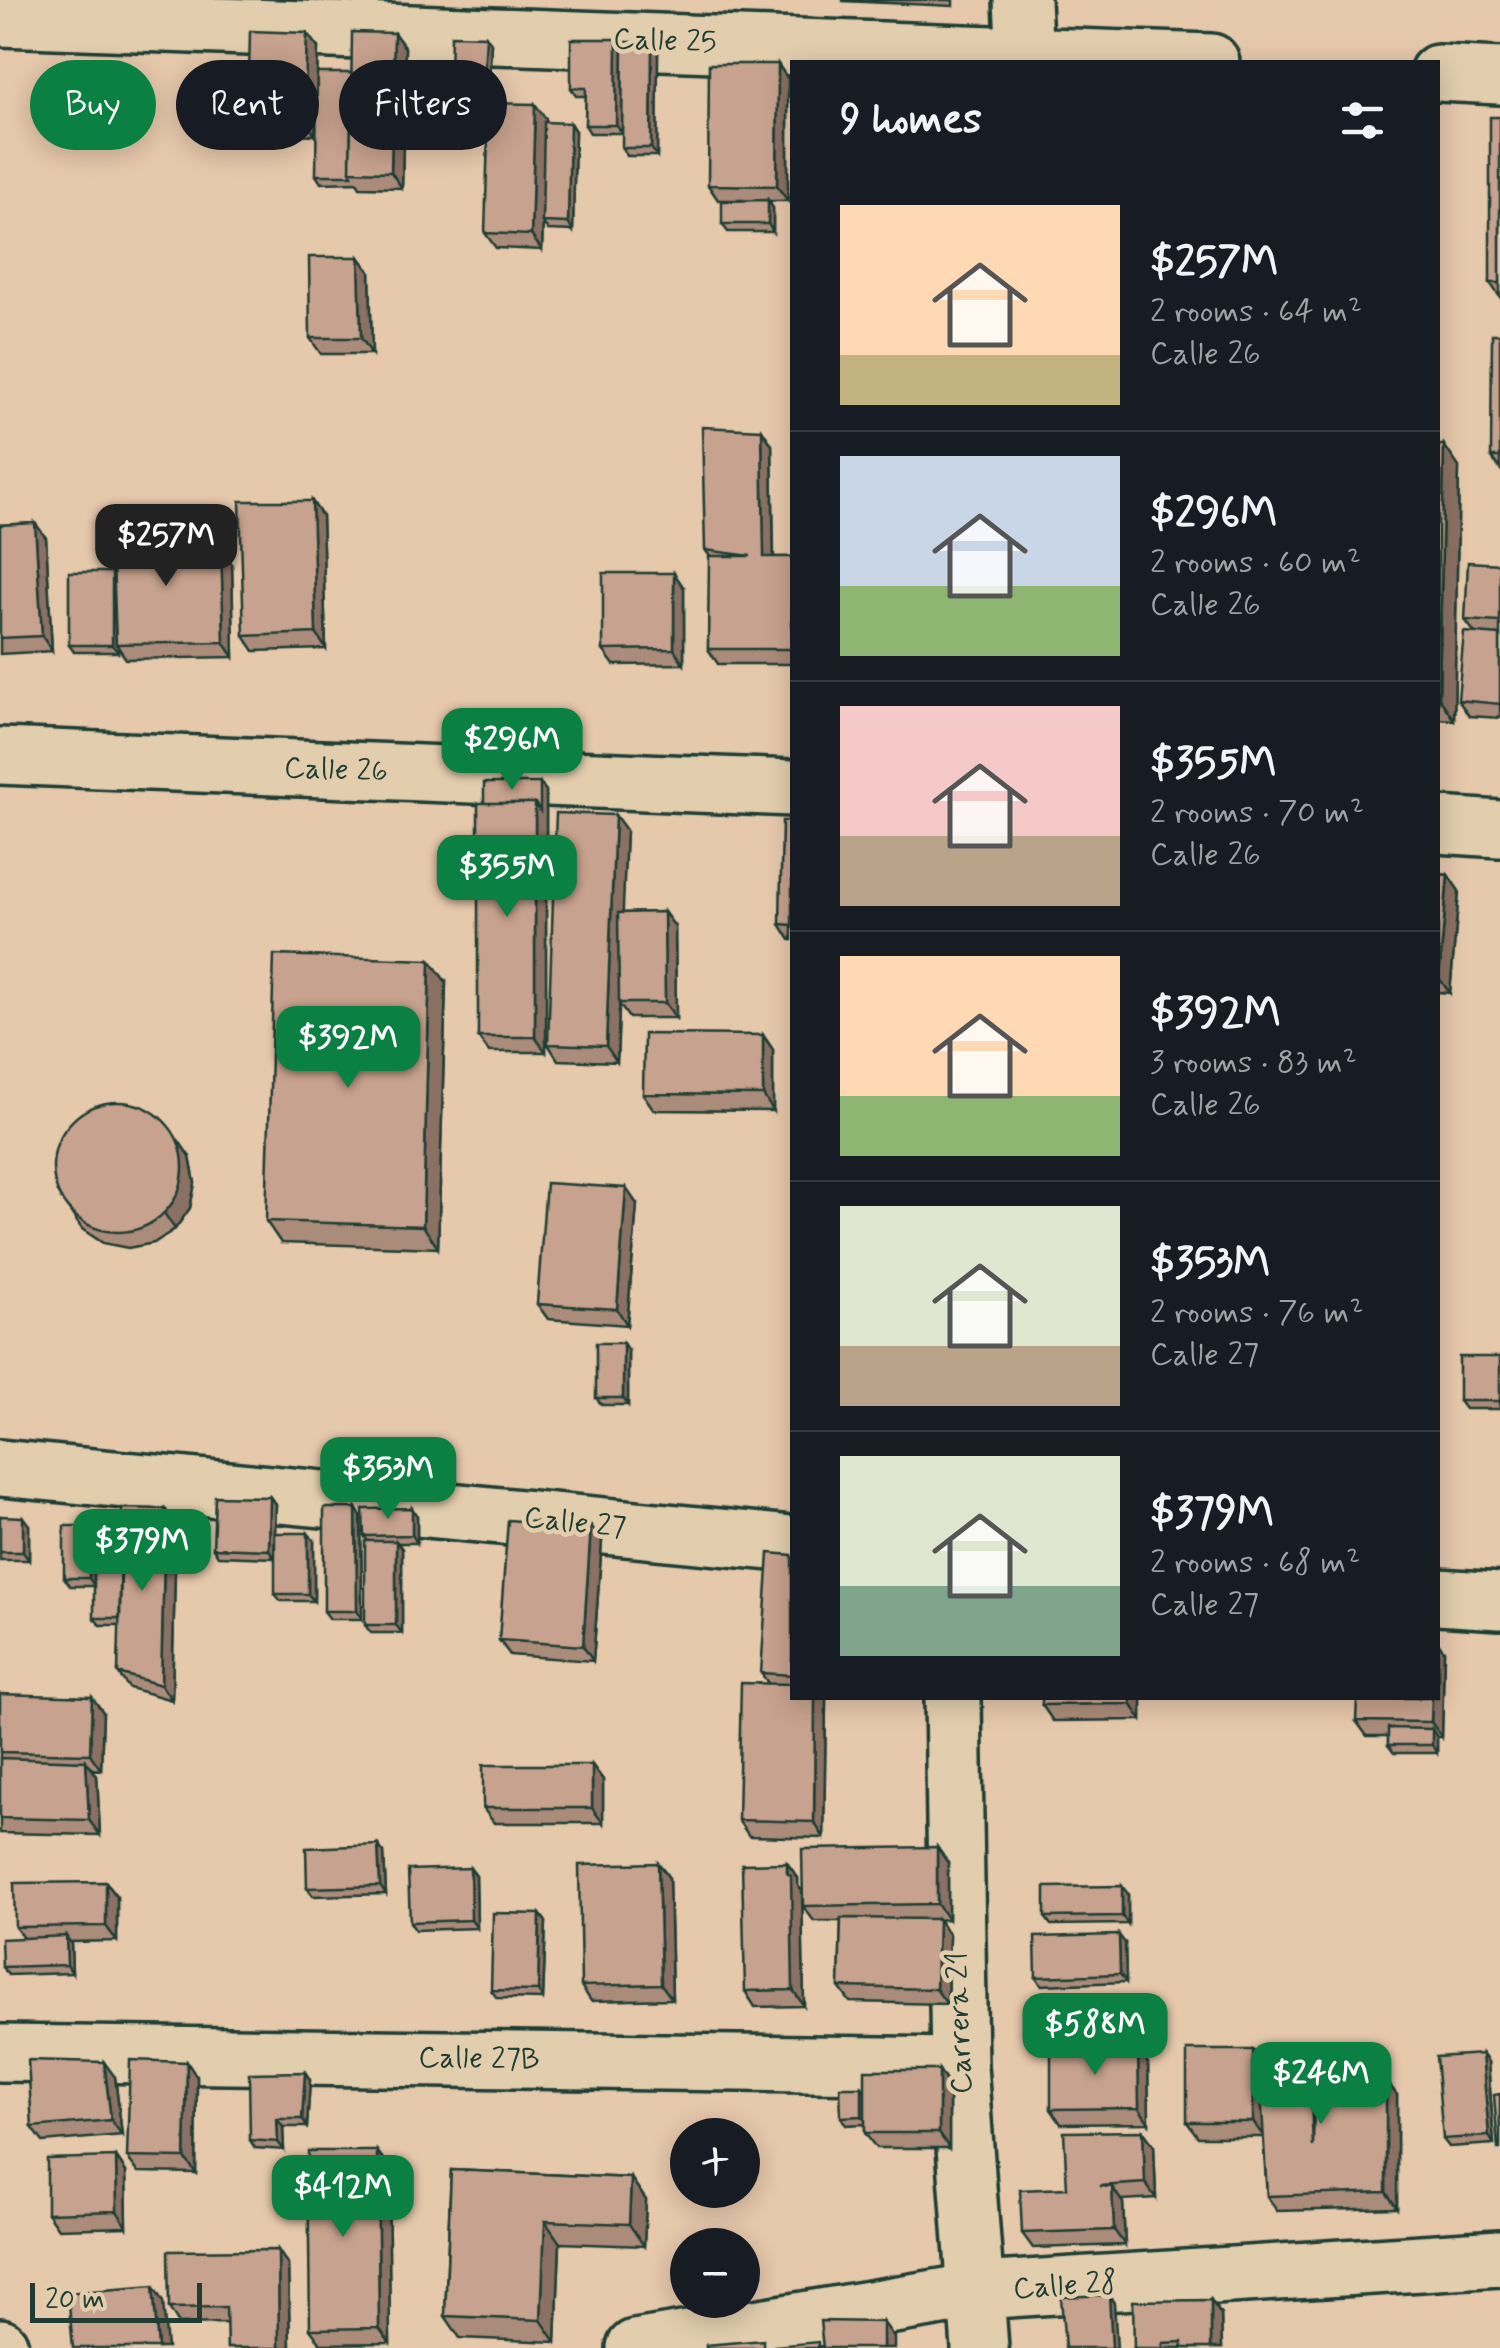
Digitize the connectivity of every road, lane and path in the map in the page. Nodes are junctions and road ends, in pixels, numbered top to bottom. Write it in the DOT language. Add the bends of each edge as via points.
graph roads {
  1 [pos="1022,0"];
  2 [pos="0,18"];
  3 [pos="1025,58"];
  4 [pos="1118,60"];
  5 [pos="1440,73"];
  6 [pos="1500,76"];
  7 [pos="0,756"];
  8 [pos="790,788"];
  9 [pos="1440,824"];
  10 [pos="1500,828"];
  11 [pos="0,1468"];
  12 [pos="790,1544"];
  13 [pos="1440,1596"];
  14 [pos="1500,1601"];
  15 [pos="953,1700"];
  16 [pos="0,2052"];
  17 [pos="959,2066"];
  18 [pos="1500,2258"];
  19 [pos="978,2291"];
  20 [pos="634,2348"];
  21 [pos="980,2348"];
  1 -- 3 [label="street"];
  2 -- 3 [label="street, Calle 25"];
  3 -- 4 [label="street, Calle 25"];
  5 -- 6 [label="street"];
  7 -- 8 [label="street, Calle 26"];
  9 -- 10 [label="street"];
  11 -- 12 [label="street, Calle 27"];
  13 -- 14 [label="street"];
  15 -- 17 [label="street, Carrera 21"];
  16 -- 17 [label="street, Calle 27B"];
  17 -- 19 [label="street, Carrera 21"];
  18 -- 19 [label="street, Calle 28"];
  19 -- 20 [label="street, Calle 28"];
  19 -- 21 [label="street, Carrera 21"];
}
